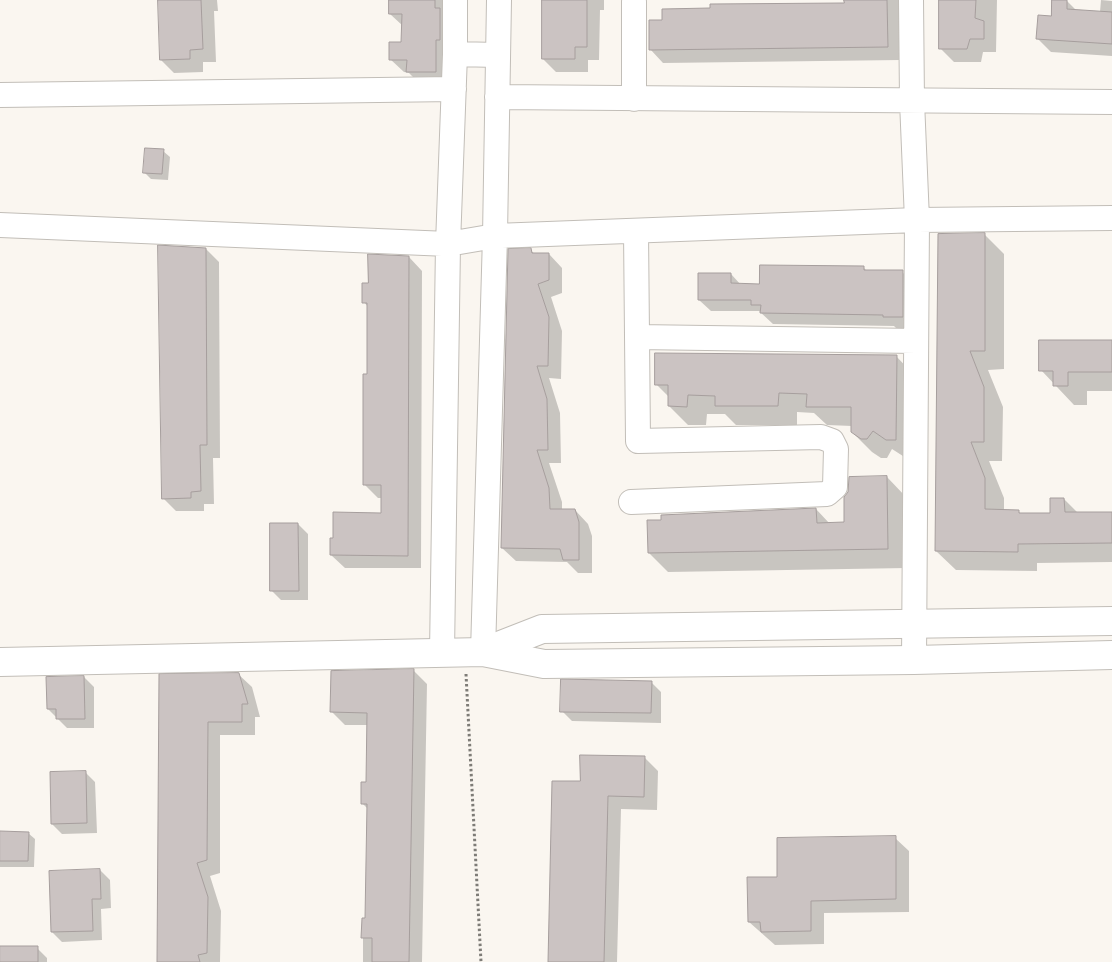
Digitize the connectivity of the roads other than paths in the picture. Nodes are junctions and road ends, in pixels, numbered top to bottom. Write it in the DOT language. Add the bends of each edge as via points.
graph roads {
  1 [pos="455,0"];
  2 [pos="498,0"];
  3 [pos="911,0"];
  4 [pos="634,2"];
  5 [pos="455,54"];
  6 [pos="497,55"];
  7 [pos="454,89"];
  8 [pos="0,95"];
  9 [pos="497,98"];
  10 [pos="634,98"];
  11 [pos="912,101"];
  12 [pos="1112,102"];
  13 [pos="1112,218"];
  14 [pos="918,220"];
  15 [pos="0,225"];
  16 [pos="636,231"];
  17 [pos="495,236"];
  18 [pos="448,244"];
  19 [pos="637,337"];
  20 [pos="916,341"];
  21 [pos="632,502"];
  22 [pos="1112,621"];
  23 [pos="913,624"];
  24 [pos="463,653"];
  25 [pos="1112,655"];
  26 [pos="914,660"];
  27 [pos="0,662"];
  1 -- 5 [label="street"];
  2 -- 6 [label="street"];
  3 -- 11 [label="street"];
  4 -- 10 [label="street"];
  5 -- 6 [label="street"];
  5 -- 7 [label="street"];
  6 -- 9 [label="street"];
  7 -- 8 [label="street"];
  7 -- 18 [label="street"];
  9 -- 10 [label="street"];
  9 -- 17 [label="street"];
  10 -- 11 [label="street"];
  11 -- 12 [label="street"];
  11 -- 14 [label="street"];
  13 -- 14 [label="street"];
  14 -- 16 [label="street"];
  14 -- 20 [label="street"];
  15 -- 18 [label="street"];
  16 -- 17 [label="street"];
  16 -- 19 [label="street"];
  17 -- 18 [label="street"];
  17 -- 24 [label="street"];
  18 -- 24 [label="street"];
  19 -- 20 [label="street"];
  19 -- 21 [label="street" via="638,441 821,437 832,441 836,449 836,468 835,487 827,494"];
  20 -- 23 [label="street"];
  22 -- 23 [label="main road"];
  23 -- 24 [label="main road" via="542,629"];
  23 -- 26 [label="street"];
  24 -- 26 [label="main road" via="544,664"];
  24 -- 27 [label="main road"];
  25 -- 26 [label="main road"];
}
